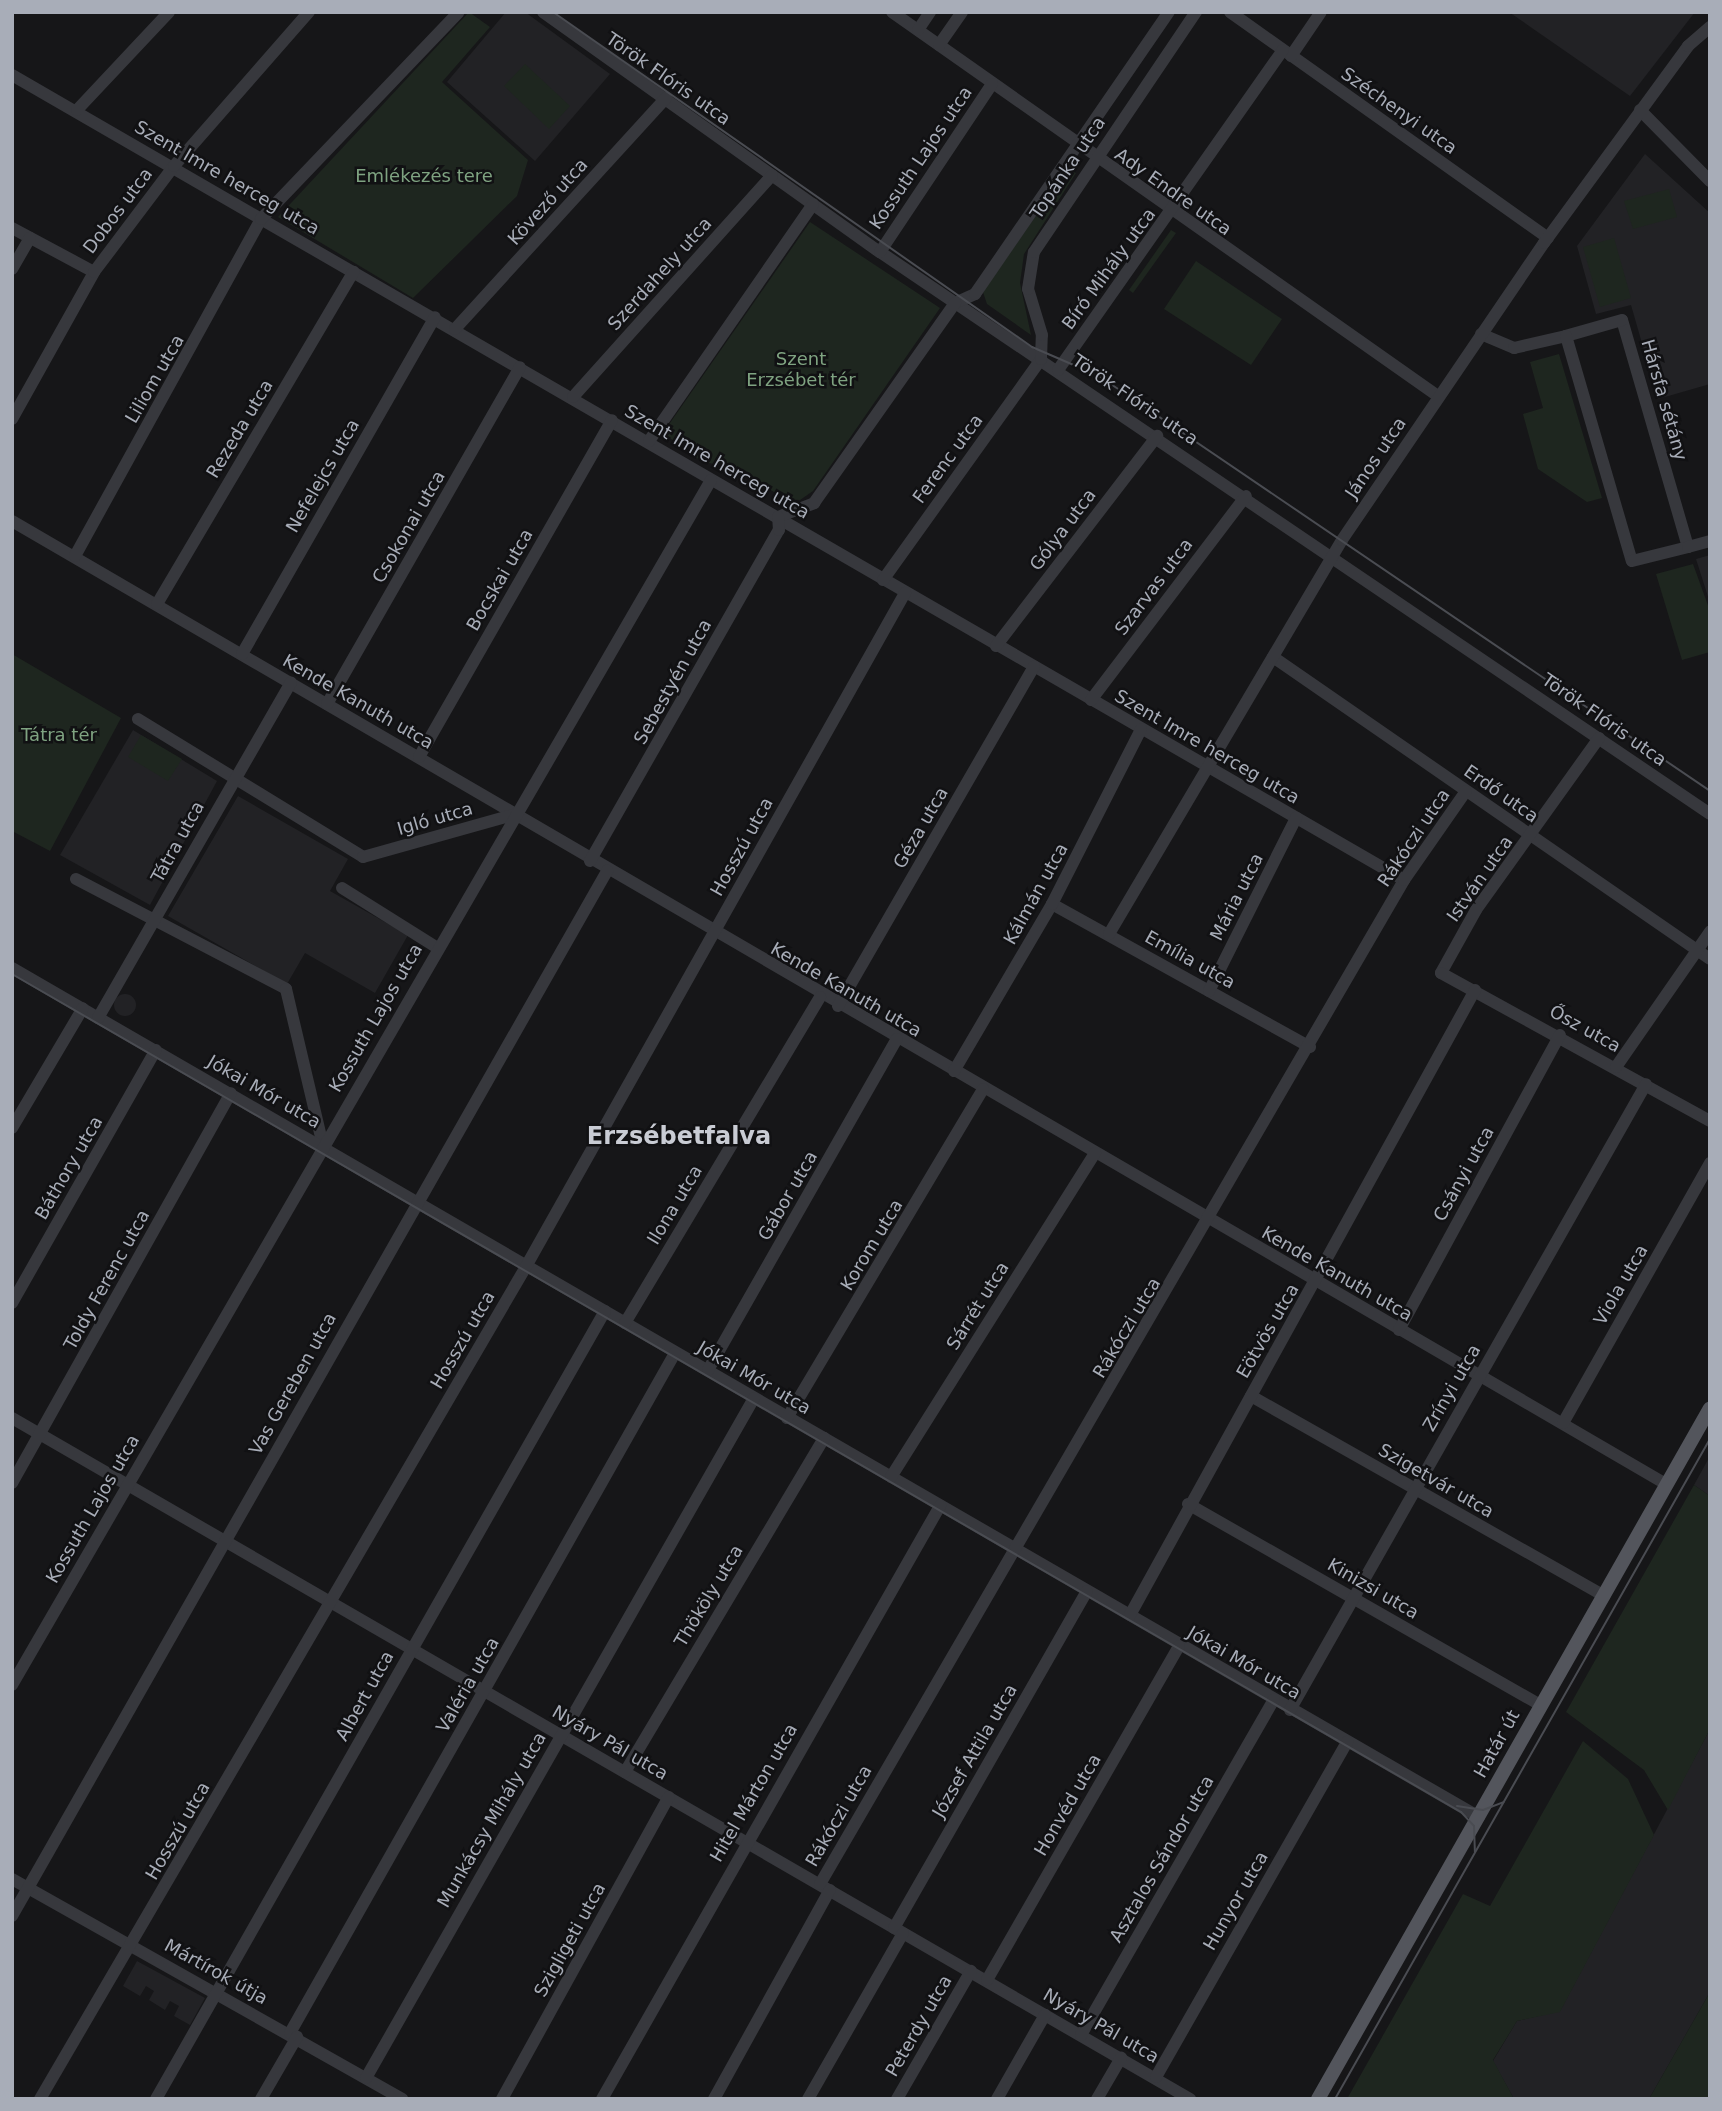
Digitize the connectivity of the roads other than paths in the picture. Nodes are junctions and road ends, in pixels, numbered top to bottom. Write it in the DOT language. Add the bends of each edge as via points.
graph roads {
  1 [pos="169,12"];
  2 [pos="309,12"];
  3 [pos="459,12"];
  4 [pos="543,12"];
  5 [pos="892,12"];
  6 [pos="930,12"];
  7 [pos="962,12"];
  8 [pos="1169,12"];
  9 [pos="1196,12"];
  10 [pos="1230,12"];
  11 [pos="1321,12"];
  12 [pos="1710,27"];
  13 [pos="918,30"];
  14 [pos="939,45"];
  15 [pos="1287,53"];
  16 [pos="12,75"];
  17 [pos="992,84"];
  18 [pos="666,98"];
  19 [pos="77,110"];
  20 [pos="1640,110"];
  21 [pos="1078,146"];
  22 [pos="1095,158"];
  23 [pos="174,166"];
  24 [pos="772,174"];
  25 [pos="1710,181"];
  26 [pos="813,204"];
  27 [pos="1172,212"];
  28 [pos="261,219"];
  29 [pos="12,228"];
  30 [pos="30,238"];
  31 [pos="1548,239"];
  32 [pos="880,252"];
  33 [pos="12,269"];
  34 [pos="94,272"];
  35 [pos="353,272"];
  36 [pos="955,303"];
  37 [pos="435,317"];
  38 [pos="455,329"];
  39 [pos="1481,334"];
  40 [pos="1566,336"];
  41 [pos="1041,359"];
  42 [pos="520,367"];
  43 [pos="1058,370"];
  44 [pos="1437,396"];
  45 [pos="573,397"];
  46 [pos="12,419"];
  47 [pos="612,421"];
  48 [pos="1157,436"];
  49 [pos="649,441"];
  50 [pos="712,480"];
  51 [pos="1246,496"];
  52 [pos="814,503"];
  53 [pos="778,517"];
  54 [pos="12,521"];
  55 [pos="813,538"];
  56 [pos="1710,541"];
  57 [pos="1688,547"];
  58 [pos="1332,555"];
  59 [pos="75,556"];
  60 [pos="883,580"];
  61 [pos="905,593"];
  62 [pos="157,604"];
  63 [pos="996,646"];
  64 [pos="242,654"];
  65 [pos="1273,657"];
  66 [pos="1034,667"];
  67 [pos="291,683"];
  68 [pos="1091,700"];
  69 [pos="327,704"];
  70 [pos="138,719"];
  71 [pos="1141,730"];
  72 [pos="1599,738"];
  73 [pos="419,757"];
  74 [pos="1209,768"];
  75 [pos="234,777"];
  76 [pos="1466,791"];
  77 [pos="516,814"];
  78 [pos="1710,814"];
  79 [pos="1296,818"];
  80 [pos="1532,836"];
  81 [pos="590,861"];
  82 [pos="607,871"];
  83 [pos="76,879"];
  84 [pos="1404,880"];
  85 [pos="342,888"];
  86 [pos="1052,904"];
  87 [pos="155,922"];
  88 [pos="1710,932"];
  89 [pos="714,933"];
  90 [pos="1109,934"];
  91 [pos="436,947"];
  92 [pos="1697,950"];
  93 [pos="1710,959"];
  94 [pos="12,968"];
  95 [pos="1441,973"];
  96 [pos="1475,990"];
  97 [pos="1209,991"];
  98 [pos="820,997"];
  99 [pos="838,1006"];
  100 [pos="83,1008"];
  101 [pos="98,1018"];
  102 [pos="1560,1035"];
  103 [pos="897,1039"];
  104 [pos="1310,1047"];
  105 [pos="156,1051"];
  106 [pos="1616,1067"];
  107 [pos="954,1071"];
  108 [pos="1646,1084"];
  109 [pos="984,1089"];
  110 [pos="231,1093"];
  111 [pos="1710,1121"];
  112 [pos="12,1128"];
  113 [pos="323,1146"];
  114 [pos="1095,1153"];
  115 [pos="1710,1164"];
  116 [pos="416,1202"];
  117 [pos="1211,1222"];
  118 [pos="526,1267"];
  119 [pos="1317,1283"];
  120 [pos="12,1303"];
  121 [pos="605,1311"];
  122 [pos="625,1323"];
  123 [pos="1399,1330"];
  124 [pos="676,1353"];
  125 [pos="708,1370"];
  126 [pos="1480,1376"];
  127 [pos="1251,1396"];
  128 [pos="754,1398"];
  129 [pos="1710,1408"];
  130 [pos="787,1418"];
  131 [pos="12,1419"];
  132 [pos="1563,1423"];
  133 [pos="40,1435"];
  134 [pos="824,1438"];
  135 [pos="891,1477"];
  136 [pos="12,1483"];
  137 [pos="1666,1484"];
  138 [pos="127,1485"];
  139 [pos="1415,1489"];
  140 [pos="1188,1504"];
  141 [pos="940,1506"];
  142 [pos="224,1541"];
  143 [pos="1016,1551"];
  144 [pos="1087,1591"];
  145 [pos="1604,1596"];
  146 [pos="1352,1597"];
  147 [pos="330,1601"];
  148 [pos="1130,1615"];
  149 [pos="1179,1646"];
  150 [pos="412,1648"];
  151 [pos="12,1685"];
  152 [pos="485,1691"];
  153 [pos="1274,1700"];
  154 [pos="1541,1705"];
  155 [pos="1290,1710"];
  156 [pos="561,1734"];
  157 [pos="1347,1742"];
  158 [pos="625,1772"];
  159 [pos="669,1797"];
  160 [pos="1479,1817"];
  161 [pos="745,1842"];
  162 [pos="12,1879"];
  163 [pos="825,1887"];
  164 [pos="28,1888"];
  165 [pos="12,1916"];
  166 [pos="899,1930"];
  167 [pos="132,1946"];
  168 [pos="971,1971"];
  169 [pos="987,1980"];
  170 [pos="218,1992"];
  171 [pos="1045,2015"];
  172 [pos="293,2035"];
  173 [pos="1081,2035"];
  174 [pos="1121,2058"];
  175 [pos="1156,2077"];
  176 [pos="366,2078"];
  177 [pos="378,2093"];
  178 [pos="40,2099"];
  179 [pos="156,2099"];
  180 [pos="261,2099"];
  181 [pos="402,2099"];
  182 [pos="502,2099"];
  183 [pos="602,2099"];
  184 [pos="714,2099"];
  185 [pos="808,2099"];
  186 [pos="897,2099"];
  187 [pos="997,2099"];
  188 [pos="1097,2099"];
  189 [pos="1190,2099"];
  190 [pos="1318,2099"];
  1 -- 19 [label="street"];
  2 -- 23 [label="street, Dobos utca"];
  3 -- 28 [label="street"];
  4 -- 18 [label="street, Török Flóris utca"];
  5 -- 13 [label="street, Ady Endre utca"];
  6 -- 13 [label="street"];
  7 -- 14 [label="street"];
  8 -- 21 [label="street, Topánka utca"];
  9 -- 22 [label="street, Topánka utca"];
  10 -- 15 [label="street, Széchenyi utca"];
  11 -- 15 [label="street, Bíró Mihály utca"];
  12 -- 20 [label="street, János utca"];
  13 -- 14 [label="street, Ady Endre utca"];
  14 -- 17 [label="street, Ady Endre utca"];
  15 -- 27 [label="street, Bíró Mihály utca"];
  15 -- 31 [label="street, Széchenyi utca"];
  16 -- 19 [label="street, Szent Imre herceg utca"];
  17 -- 21 [label="street, Ady Endre utca"];
  17 -- 32 [label="street, Kossuth Lajos utca"];
  18 -- 24 [label="street, Török Flóris utca"];
  18 -- 38 [label="street, Kövező utca"];
  19 -- 23 [label="street, Szent Imre herceg utca"];
  20 -- 25 [label="street"];
  20 -- 31 [label="street, János utca"];
  21 -- 22 [label="street, Ady Endre utca"];
  21 -- 36 [label="street, Topánka utca" via="975,294"];
  22 -- 27 [label="street, Ady Endre utca"];
  22 -- 41 [label="street, Topánka utca" via="1029,270 1044,344"];
  23 -- 28 [label="street, Szent Imre herceg utca"];
  23 -- 34 [label="street, Dobos utca"];
  24 -- 26 [label="street, Török Flóris utca"];
  24 -- 45 [label="street, Szerdahely utca"];
  26 -- 32 [label="street, Török Flóris utca"];
  26 -- 49 [label="street"];
  27 -- 43 [label="street, Bíró Mihály utca"];
  27 -- 44 [label="street, Ady Endre utca"];
  28 -- 35 [label="street, Szent Imre herceg utca"];
  28 -- 59 [label="street, Liliom utca"];
  29 -- 30 [label="street"];
  30 -- 33 [label="street"];
  30 -- 34 [label="street"];
  31 -- 39 [label="street, János utca"];
  32 -- 36 [label="street, Török Flóris utca"];
  34 -- 46 [label="street, Dobos utca"];
  35 -- 37 [label="street, Szent Imre herceg utca"];
  35 -- 62 [label="street, Rezeda utca"];
  36 -- 41 [label="street, Török Flóris utca"];
  36 -- 52 [label="street"];
  37 -- 38 [label="street, Szent Imre herceg utca"];
  37 -- 64 [label="street, Nefelejcs utca"];
  38 -- 42 [label="street, Szent Imre herceg utca"];
  39 -- 40 [label="street, Hársfa sétány" via="1514,348"];
  39 -- 44 [label="street, János utca"];
  40 -- 57 [label="street" via="1632,561"];
  40 -- 57 [label="street, Hársfa sétány" via="1622,320"];
  41 -- 43 [label="street, Török Flóris utca"];
  41 -- 60 [label="street, Ferenc utca"];
  42 -- 45 [label="street, Szent Imre herceg utca"];
  42 -- 69 [label="street, Csokonai utca"];
  43 -- 48 [label="street, Török Flóris utca"];
  44 -- 58 [label="street, János utca"];
  45 -- 47 [label="street, Szent Imre herceg utca"];
  47 -- 49 [label="street, Szent Imre herceg utca"];
  47 -- 73 [label="street, Bocskai utca"];
  48 -- 51 [label="street, Török Flóris utca"];
  48 -- 63 [label="street, Gólya utca"];
  49 -- 50 [label="street, Szent Imre herceg utca"];
  50 -- 53 [label="street, Szent Imre herceg utca"];
  50 -- 77 [label="street, Kossuth Lajos utca"];
  51 -- 58 [label="street, Török Flóris utca"];
  51 -- 68 [label="street, Szarvas utca"];
  52 -- 53 [label="street"];
  52 -- 55 [label="street" via="806,525"];
  53 -- 55 [label="street, Szent Imre herceg utca"];
  53 -- 81 [label="street, Sebestyén utca" via="779,530"];
  54 -- 59 [label="street, Kende Kanuth utca"];
  55 -- 60 [label="street, Szent Imre herceg utca"];
  56 -- 57 [label="street"];
  58 -- 65 [label="street, János utca"];
  58 -- 72 [label="street, Török Flóris utca"];
  59 -- 62 [label="street, Kende Kanuth utca"];
  60 -- 61 [label="street, Szent Imre herceg utca"];
  61 -- 63 [label="street, Szent Imre herceg utca"];
  61 -- 89 [label="street, Hosszú utca"];
  62 -- 64 [label="street, Kende Kanuth utca"];
  63 -- 66 [label="street, Szent Imre herceg utca"];
  64 -- 67 [label="street, Kende Kanuth utca"];
  65 -- 74 [label="street, János utca"];
  65 -- 76 [label="street, Erdő utca"];
  66 -- 68 [label="street, Szent Imre herceg utca"];
  66 -- 99 [label="street, Géza utca"];
  67 -- 69 [label="street, Kende Kanuth utca"];
  67 -- 75 [label="street"];
  68 -- 71 [label="street, Szent Imre herceg utca"];
  69 -- 73 [label="street, Kende Kanuth utca"];
  70 -- 75 [label="street"];
  71 -- 74 [label="street, Szent Imre herceg utca"];
  71 -- 86 [label="street, Kálmán utca"];
  72 -- 78 [label="street, Török Flóris utca"];
  72 -- 80 [label="street, István utca"];
  73 -- 77 [label="street, Kende Kanuth utca"];
  74 -- 79 [label="street, Szent Imre herceg utca"];
  74 -- 90 [label="street, János utca"];
  75 -- 77 [label="street, Igló utca" via="363,857"];
  75 -- 87 [label="street" via="155,909"];
  76 -- 80 [label="street, Erdő utca"];
  76 -- 84 [label="street, Rákóczi utca"];
  77 -- 81 [label="street, Kende Kanuth utca"];
  77 -- 91 [label="street, Kossuth Lajos utca"];
  79 -- 84 [label="street, Szent Imre herceg utca"];
  79 -- 97 [label="street, Mária utca"];
  80 -- 92 [label="street, Erdő utca"];
  80 -- 95 [label="street, István utca" via="1476,910"];
  81 -- 82 [label="street, Kende Kanuth utca"];
  82 -- 89 [label="street, Kende Kanuth utca"];
  82 -- 116 [label="street, Vas Gereben utca"];
  83 -- 87 [label="street"];
  84 -- 104 [label="street, Rákóczi utca"];
  85 -- 91 [label="street"];
  86 -- 90 [label="street, Emília utca"];
  86 -- 107 [label="street, Kálmán utca"];
  87 -- 101 [label="street"];
  87 -- 113 [label="street" via="286,989"];
  88 -- 92 [label="street"];
  89 -- 98 [label="street, Kende Kanuth utca"];
  89 -- 118 [label="street, Hosszú utca"];
  90 -- 97 [label="street, Emília utca"];
  91 -- 113 [label="street, Kossuth Lajos utca"];
  92 -- 93 [label="street, Erdő utca"];
  92 -- 106 [label="street"];
  94 -- 100 [label="street, Jókai Mór utca"];
  95 -- 96 [label="street, Ősz utca"];
  96 -- 102 [label="street, Ősz utca"];
  96 -- 119 [label="street, Eötvös utca"];
  97 -- 104 [label="street, Emília utca"];
  98 -- 99 [label="street, Kende Kanuth utca"];
  98 -- 122 [label="street, Ilona utca"];
  99 -- 103 [label="street, Kende Kanuth utca"];
  100 -- 101 [label="street, Jókai Mór utca"];
  100 -- 112 [label="street"];
  101 -- 105 [label="street, Jókai Mór utca"];
  102 -- 106 [label="street, Ősz utca"];
  102 -- 123 [label="street, Csányi utca"];
  103 -- 107 [label="street, Kende Kanuth utca"];
  103 -- 125 [label="street, Gábor utca"];
  104 -- 117 [label="street, Rákóczi utca"];
  105 -- 110 [label="street, Jókai Mór utca"];
  105 -- 120 [label="street, Báthory utca"];
  106 -- 108 [label="street, Ősz utca"];
  107 -- 109 [label="street, Kende Kanuth utca"];
  108 -- 111 [label="street, Ősz utca"];
  108 -- 126 [label="street, Zrínyi utca"];
  109 -- 114 [label="street, Kende Kanuth utca"];
  109 -- 130 [label="street, Korom utca"];
  110 -- 113 [label="street, Jókai Mór utca"];
  110 -- 133 [label="street, Toldy Ferenc utca"];
  113 -- 116 [label="street, Jókai Mór utca"];
  113 -- 138 [label="street, Kossuth Lajos utca"];
  114 -- 117 [label="street, Kende Kanuth utca"];
  114 -- 135 [label="street, Sárrét utca"];
  115 -- 132 [label="street, Viola utca"];
  116 -- 118 [label="street, Jókai Mór utca"];
  116 -- 142 [label="street, Vas Gereben utca"];
  117 -- 119 [label="street, Kende Kanuth utca"];
  117 -- 143 [label="street, Rákóczi utca"];
  118 -- 121 [label="street, Jókai Mór utca"];
  118 -- 147 [label="street, Hosszú utca"];
  119 -- 123 [label="street, Kende Kanuth utca"];
  119 -- 127 [label="street, Eötvös utca"];
  121 -- 122 [label="street, Jókai Mór utca"];
  121 -- 150 [label="street, Albert utca"];
  122 -- 124 [label="street, Jókai Mór utca"];
  123 -- 126 [label="street, Kende Kanuth utca"];
  124 -- 125 [label="street, Jókai Mór utca"];
  124 -- 152 [label="street, Valéria utca"];
  125 -- 128 [label="street, Jókai Mór utca"];
  126 -- 132 [label="street, Kende Kanuth utca"];
  126 -- 139 [label="street, Zrínyi utca"];
  127 -- 139 [label="street, Szigetvár utca"];
  127 -- 140 [label="street, Eötvös utca"];
  128 -- 130 [label="street, Jókai Mór utca"];
  128 -- 156 [label="street, Munkácsy Mihály utca"];
  129 -- 137 [label="main road, Határ út"];
  130 -- 134 [label="street, Jókai Mór utca"];
  131 -- 133 [label="street, Nyáry Pál utca"];
  132 -- 137 [label="street, Kende Kanuth utca"];
  133 -- 136 [label="street, Toldy Ferenc utca"];
  133 -- 138 [label="street, Nyáry Pál utca"];
  134 -- 135 [label="street, Jókai Mór utca"];
  134 -- 158 [label="street, Thököly utca"];
  135 -- 141 [label="street, Jókai Mór utca"];
  137 -- 145 [label="main road, Határ út"];
  138 -- 142 [label="street, Nyáry Pál utca"];
  138 -- 151 [label="street, Kossuth Lajos utca"];
  139 -- 145 [label="street, Szigetvár utca"];
  139 -- 146 [label="street, Zrínyi utca"];
  140 -- 146 [label="street, Kinizsi utca"];
  140 -- 148 [label="street, Eötvös utca"];
  141 -- 143 [label="street, Jókai Mór utca"];
  141 -- 161 [label="street, Hitel Márton utca"];
  142 -- 147 [label="street, Nyáry Pál utca"];
  142 -- 164 [label="street, Vas Gereben utca"];
  143 -- 144 [label="street, Jókai Mór utca"];
  143 -- 163 [label="street, Rákóczi utca"];
  144 -- 148 [label="street, Jókai Mór utca"];
  144 -- 166 [label="street, József Attila utca"];
  145 -- 154 [label="main road, Határ út"];
  146 -- 154 [label="street, Kinizsi utca"];
  146 -- 155 [label="street, Zrínyi utca"];
  147 -- 150 [label="street, Nyáry Pál utca"];
  147 -- 167 [label="street, Hosszú utca"];
  148 -- 149 [label="street, Jókai Mór utca"];
  149 -- 153 [label="street, Jókai Mór utca"];
  149 -- 169 [label="street, Honvéd utca"];
  150 -- 152 [label="street, Nyáry Pál utca"];
  150 -- 170 [label="street, Albert utca"];
  152 -- 156 [label="street, Nyáry Pál utca"];
  152 -- 172 [label="street, Valéria utca"];
  153 -- 155 [label="street, Jókai Mór utca"];
  153 -- 173 [label="street, Asztalos Sándor utca"];
  154 -- 160 [label="main road, Határ út"];
  155 -- 157 [label="street, Jókai Mór utca"];
  156 -- 158 [label="street, Nyáry Pál utca"];
  156 -- 176 [label="street, Munkácsy Mihály utca"];
  157 -- 160 [label="street, Jókai Mór utca"];
  157 -- 175 [label="street, Hunyor utca"];
  158 -- 159 [label="street, Nyáry Pál utca"];
  159 -- 161 [label="street, Nyáry Pál utca"];
  159 -- 182 [label="street, Szigligeti utca"];
  160 -- 190 [label="main road, Határ út"];
  161 -- 163 [label="street, Nyáry Pál utca"];
  161 -- 183 [label="street, Hitel Márton utca"];
  162 -- 164 [label="street, Mártírok útja"];
  163 -- 166 [label="street, Nyáry Pál utca"];
  163 -- 184 [label="street, Rákóczi utca"];
  164 -- 165 [label="street, Vas Gereben utca"];
  164 -- 167 [label="street, Mártírok útja"];
  166 -- 168 [label="street, Nyáry Pál utca"];
  166 -- 185 [label="street, József Attila utca"];
  167 -- 170 [label="street, Mártírok útja"];
  167 -- 178 [label="street, Hosszú utca"];
  168 -- 169 [label="street, Nyáry Pál utca"];
  168 -- 186 [label="street, Peterdy utca"];
  169 -- 171 [label="street, Nyáry Pál utca"];
  170 -- 172 [label="street, Mártírok útja"];
  170 -- 179 [label="street, Albert utca"];
  171 -- 173 [label="street, Nyáry Pál utca"];
  171 -- 187 [label="street"];
  172 -- 176 [label="street, Mártírok útja"];
  172 -- 180 [label="street, Valéria utca"];
  173 -- 174 [label="street, Nyáry Pál utca"];
  174 -- 175 [label="street, Nyáry Pál utca"];
  174 -- 188 [label="street"];
  175 -- 189 [label="street, Nyáry Pál utca"];
  176 -- 177 [label="street, Mártírok útja"];
  177 -- 181 [label="street, Mártírok útja"];
}
